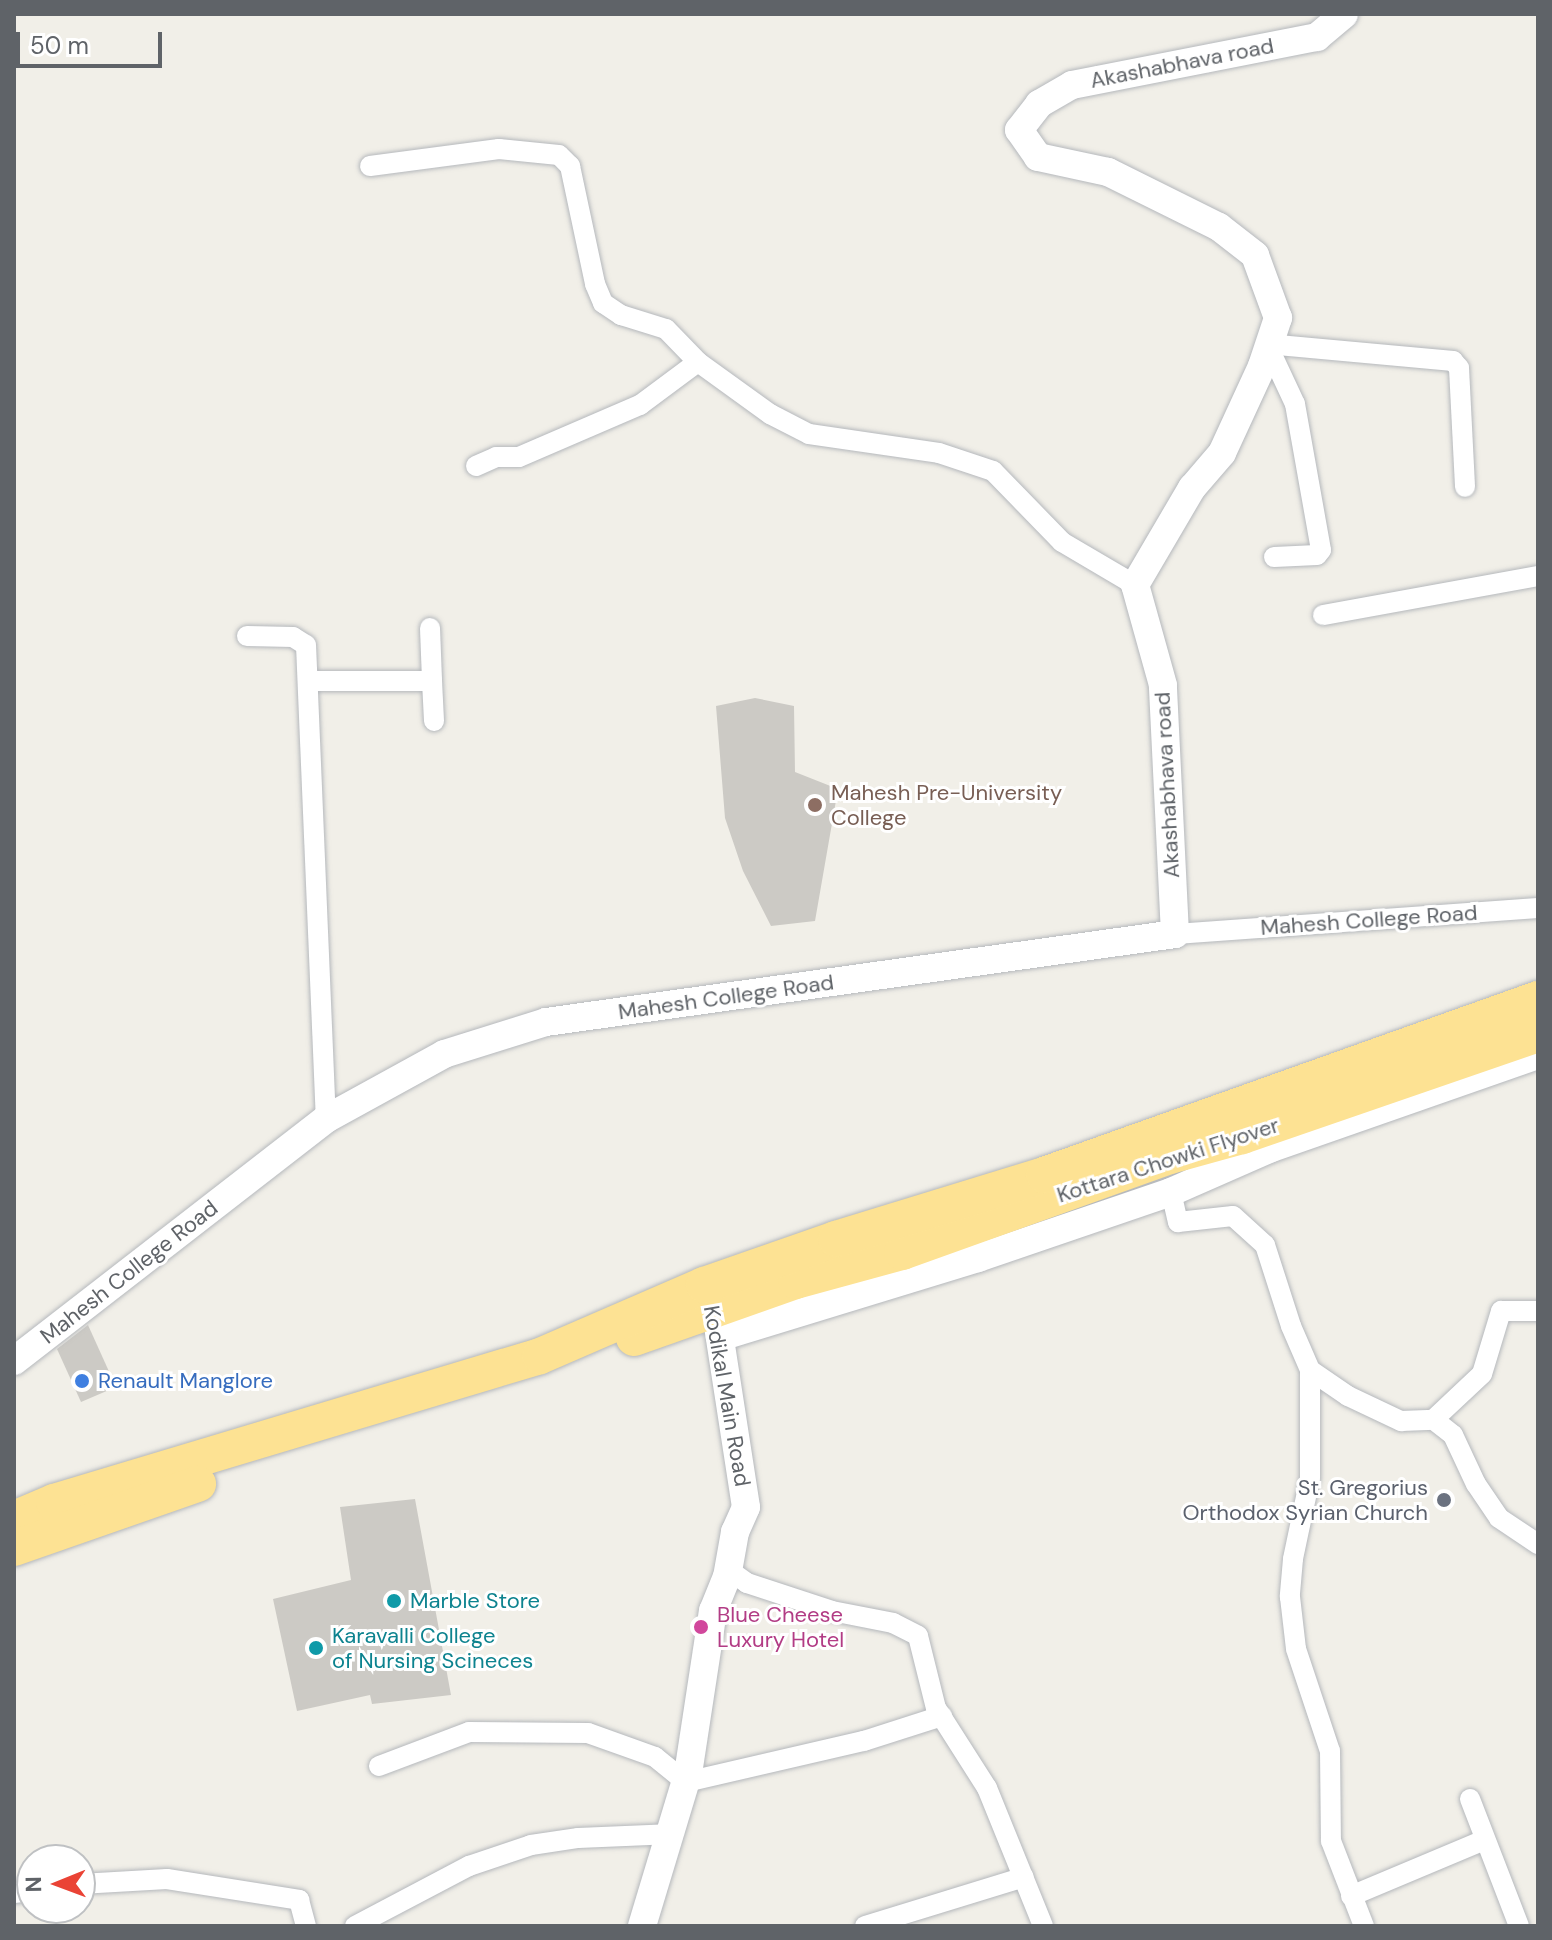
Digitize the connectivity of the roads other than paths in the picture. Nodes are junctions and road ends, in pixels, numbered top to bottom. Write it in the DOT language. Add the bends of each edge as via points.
graph roads {
  1 [pos="1344,14"];
  2 [pos="370,166"];
  3 [pos="1267,344"];
  4 [pos="698,362"];
  5 [pos="476,466"];
  6 [pos="1465,487"];
  7 [pos="1274,557"];
  8 [pos="1538,576"];
  9 [pos="1135,585"];
  10 [pos="1323,615"];
  11 [pos="430,628"];
  12 [pos="247,636"];
  13 [pos="309,681"];
  14 [pos="432,681"];
  15 [pos="434,721"];
  16 [pos="1538,908"];
  17 [pos="1175,934"];
  18 [pos="1538,999"];
  19 [pos="1538,1034"];
  20 [pos="1538,1055"];
  21 [pos="326,1119"];
  22 [pos="1171,1192"];
  23 [pos="713,1310"];
  24 [pos="1538,1311"];
  25 [pos="14,1361"];
  26 [pos="1310,1370"];
  27 [pos="1433,1420"];
  28 [pos="14,1519"];
  29 [pos="1538,1544"];
  30 [pos="14,1548"];
  31 [pos="729,1570"];
  32 [pos="942,1716"];
  33 [pos="379,1766"];
  34 [pos="686,1782"];
  35 [pos="1470,1799"];
  36 [pos="673,1834"];
  37 [pos="1484,1840"];
  38 [pos="1024,1877"];
  39 [pos="96,1883"];
  40 [pos="1351,1896"];
  41 [pos="306,1926"];
  42 [pos="355,1926"];
  43 [pos="642,1926"];
  44 [pos="865,1926"];
  45 [pos="1043,1926"];
  46 [pos="1364,1926"];
  47 [pos="1519,1926"];
  1 -- 3 [label="street, Akashabhava road" via="1317,37 1072,85 1039,104 1019,130 1038,157 1108,172 1219,227 1255,255 1278,318"];
  2 -- 4 [label="street" via="499,149 559,155 570,166 603,303 621,315 666,329"];
  3 -- 6 [label="street" via="1453,361 1459,368"];
  3 -- 7 [label="street" via="1295,404 1321,550 1317,555"];
  3 -- 9 [label="street, Akashabhava road" via="1222,453 1192,488"];
  4 -- 5 [label="street" via="640,405 519,457 496,457"];
  4 -- 9 [label="street" via="770,414 809,434 939,453 993,471 1062,542"];
  8 -- 10 [label="street"];
  9 -- 17 [label="street, Akashabhava road" via="1163,685"];
  11 -- 14 [label="street"];
  12 -- 13 [label="street" via="302,639"];
  13 -- 14 [label="street"];
  13 -- 21 [label="street"];
  14 -- 15 [label="street"];
  16 -- 17 [label="street, Mahesh College Road"];
  17 -- 21 [label="street, Mahesh College Road" via="546,1022 444,1054"];
  18 -- 23 [label="highway" via="1044,1175 836,1239"];
  19 -- 23 [label="highway, Kottara Chowki Flyover" via="902,1252"];
  20 -- 22 [label="street" via="1269,1149"];
  21 -- 25 [label="street, Mahesh College Road"];
  22 -- 23 [label="street" via="978,1258"];
  22 -- 26 [label="street" via="1178,1222 1233,1216 1265,1245"];
  23 -- 28 [label="highway" via="540,1356 54,1502"];
  23 -- 30 [label="highway" via="527,1378"];
  23 -- 31 [label="street, Kodikal Main Road" via="746,1507 735,1532"];
  24 -- 27 [label="street" via="1501,1311 1482,1374"];
  26 -- 27 [label="street" via="1348,1396 1401,1421"];
  26 -- 40 [label="street" via="1310,1478 1290,1597 1296,1649 1330,1751 1331,1841"];
  27 -- 29 [label="street" via="1453,1435 1499,1518"];
  31 -- 32 [label="street" via="747,1583 832,1611 893,1623 918,1636"];
  31 -- 34 [label="street, Kodikal Main Road" via="713,1611"];
  32 -- 34 [label="street" via="864,1741"];
  32 -- 38 [label="street" via="987,1788"];
  33 -- 34 [label="street" via="469,1732 518,1729 588,1733 655,1757"];
  34 -- 36 [label="street, Kodikal Main Road"];
  35 -- 37 [label="street"];
  36 -- 42 [label="street" via="531,1845 469,1866"];
  36 -- 43 [label="street, Kodikal Main Road"];
  37 -- 40 [label="street"];
  37 -- 47 [label="street"];
  38 -- 44 [label="street"];
  38 -- 45 [label="street"];
  39 -- 41 [label="street" via="167,1879 299,1900"];
  40 -- 46 [label="street"];
}
